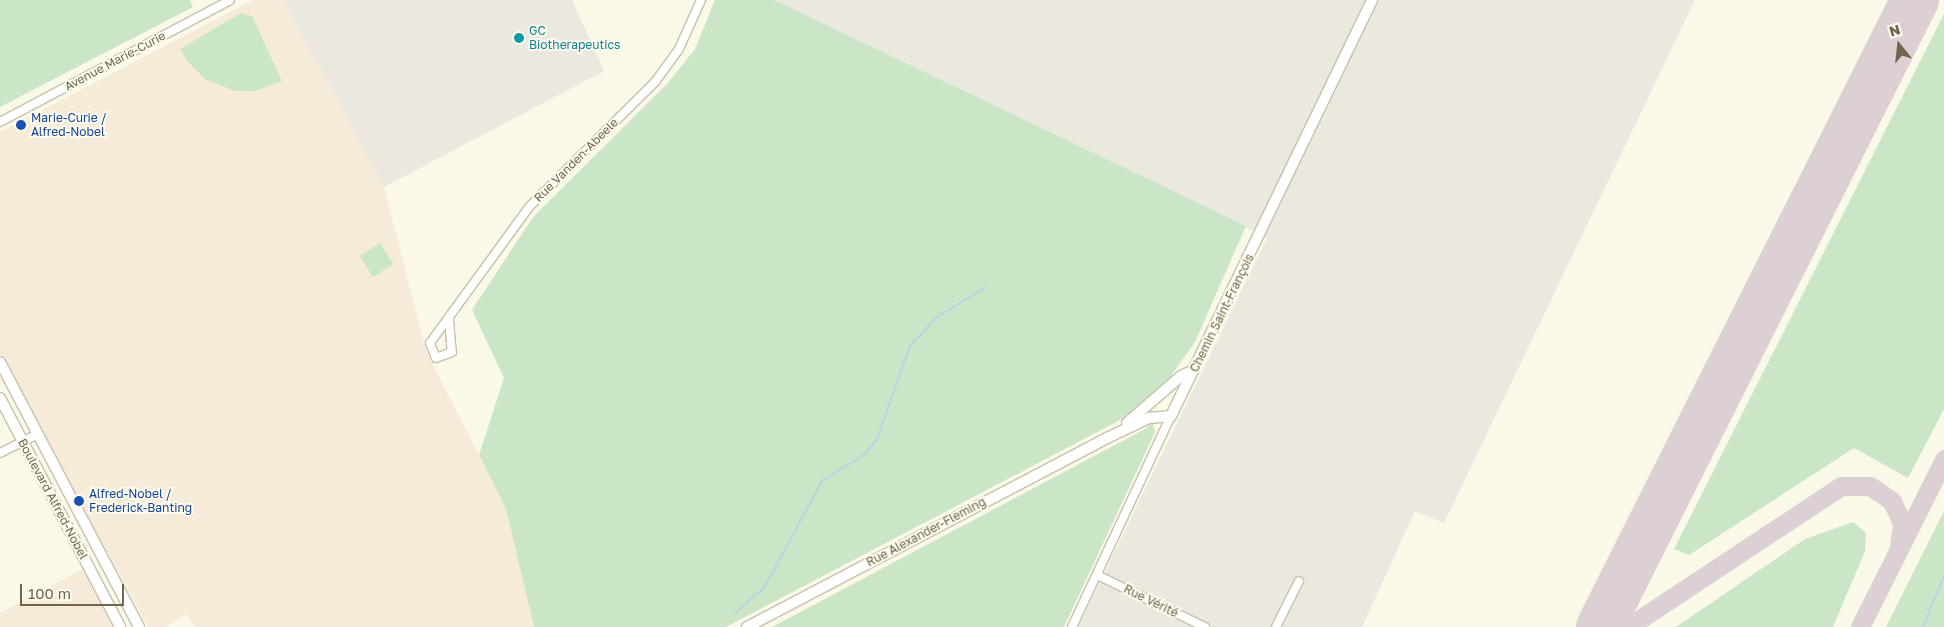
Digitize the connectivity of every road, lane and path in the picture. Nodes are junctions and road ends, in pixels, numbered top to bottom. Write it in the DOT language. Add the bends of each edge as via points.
graph roads {
  1 [pos="230,0"];
  2 [pos="701,0"];
  3 [pos="1372,0"];
  4 [pos="0,122"];
  5 [pos="449,320"];
  6 [pos="0,362"];
  7 [pos="1194,370"];
  8 [pos="0,398"];
  9 [pos="1171,416"];
  10 [pos="38,434"];
  11 [pos="1107,438"];
  12 [pos="23,442"];
  13 [pos="0,454"];
  14 [pos="1097,575"];
  15 [pos="1299,581"];
  16 [pos="120,627"];
  17 [pos="139,627"];
  18 [pos="747,627"];
  19 [pos="1072,627"];
  20 [pos="1205,627"];
  21 [pos="1276,627"];
  1 -- 4 [label="street, Avenue Marie-Curie"];
  2 -- 5 [label="street, Rue Vanden-Abeele" via="679,49 660,76 529,207"];
  3 -- 7 [label="street, Chemin Saint-François"];
  5 -- 5 [label="street, Rue Vanden-Abeele" via="430,343 430,351 440,359 452,352"];
  6 -- 10 [label="street, Boulevard Alfred-Nobel"];
  7 -- 9 [label="street, Chemin Saint-François"];
  7 -- 11 [label="street, Rue Alexander-Fleming"];
  8 -- 12 [label="street, Boulevard Alfred-Nobel"];
  9 -- 11 [label="street, Rue Alexander-Fleming" via="1148,418"];
  9 -- 14 [label="street, Chemin Saint-François"];
  10 -- 12 [label="street"];
  10 -- 17 [label="street, Boulevard Alfred-Nobel"];
  11 -- 18 [label="street, Rue Alexander-Fleming"];
  12 -- 13 [label="street"];
  12 -- 16 [label="street, Boulevard Alfred-Nobel"];
  14 -- 19 [label="street, Chemin Saint-François"];
  14 -- 20 [label="street, Rue Vérité"];
  15 -- 21 [label="street"];
}
